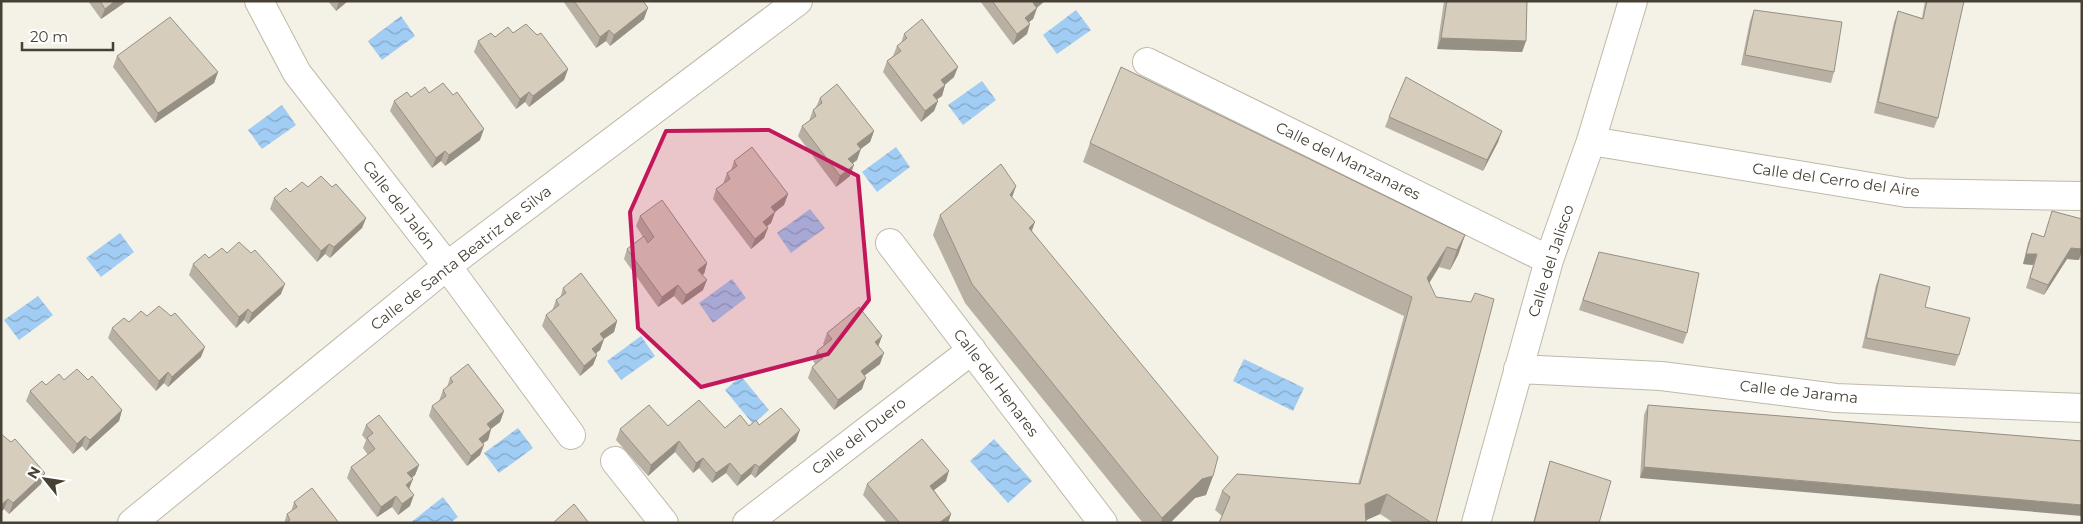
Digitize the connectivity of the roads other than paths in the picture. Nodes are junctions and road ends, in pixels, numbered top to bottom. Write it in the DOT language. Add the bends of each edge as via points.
graph roads {
  1 [pos="259,1"];
  2 [pos="798,1"];
  3 [pos="1633,1"];
  4 [pos="1147,62"];
  5 [pos="1591,141"];
  6 [pos="2082,196"];
  7 [pos="890,243"];
  8 [pos="1549,260"];
  9 [pos="447,266"];
  10 [pos="972,350"];
  11 [pos="1518,369"];
  12 [pos="2082,408"];
  13 [pos="571,435"];
  14 [pos="614,461"];
  15 [pos="132,523"];
  16 [pos="664,523"];
  17 [pos="747,523"];
  18 [pos="1103,523"];
  19 [pos="1476,523"];
  1 -- 9 [label="street, Calle del Jalón" via="297,73"];
  2 -- 9 [label="street, Calle de Santa Beatriz de Silva"];
  3 -- 5 [label="street, Calle del Jalisco"];
  4 -- 8 [label="street, Calle del Manzanares"];
  5 -- 6 [label="street, Calle del Cerro del Aire" via="1907,193"];
  5 -- 8 [label="street, Calle del Jalisco"];
  7 -- 10 [label="street, Calle del Henares"];
  8 -- 11 [label="street, Calle del Jalisco"];
  9 -- 13 [label="street, Calle del Jalón"];
  9 -- 15 [label="street, Calle de Santa Beatriz de Silva"];
  10 -- 17 [label="street, Calle del Duero"];
  10 -- 18 [label="street, Calle del Henares"];
  11 -- 12 [label="street, Calle de Jarama" via="1661,376 1836,398"];
  11 -- 19 [label="street, Calle del Jalisco"];
  14 -- 16 [label="street"];
}
